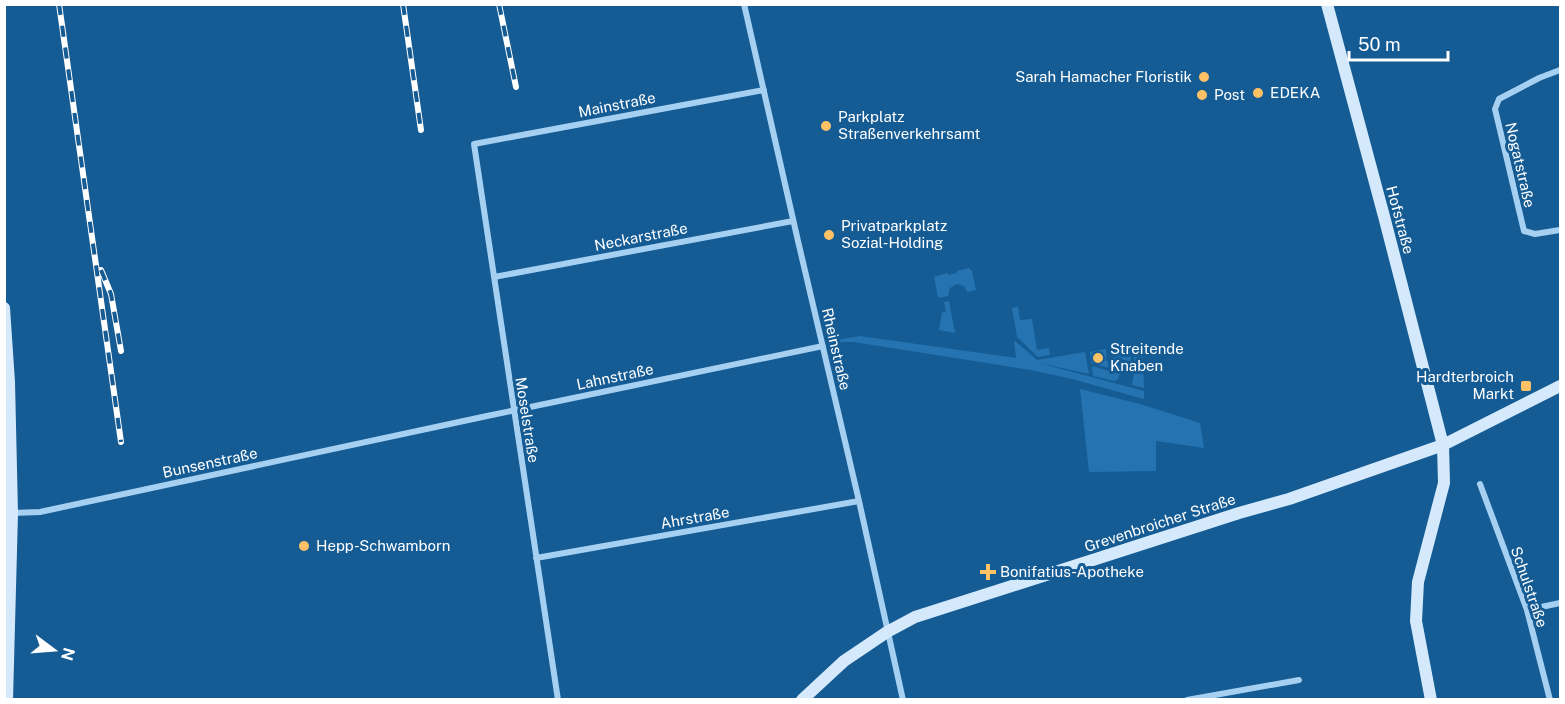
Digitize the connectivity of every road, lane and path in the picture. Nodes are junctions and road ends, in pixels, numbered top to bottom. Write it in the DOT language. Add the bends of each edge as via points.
graph roads {
  1 [pos="744,4"];
  2 [pos="1326,4"];
  3 [pos="1560,70"];
  4 [pos="764,90"];
  5 [pos="474,144"];
  6 [pos="793,221"];
  7 [pos="1560,230"];
  8 [pos="494,277"];
  9 [pos="4,308"];
  10 [pos="823,346"];
  11 [pos="1560,386"];
  12 [pos="513,410"];
  13 [pos="412,433"];
  14 [pos="1443,445"];
  15 [pos="1480,484"];
  16 [pos="859,501"];
  17 [pos="12,513"];
  18 [pos="536,558"];
  19 [pos="1560,603"];
  20 [pos="1527,610"];
  21 [pos="888,632"];
  22 [pos="1299,680"];
  23 [pos="7,699"];
  24 [pos="558,699"];
  25 [pos="802,699"];
  26 [pos="903,699"];
  27 [pos="1187,699"];
  28 [pos="1431,699"];
  29 [pos="1550,699"];
  1 -- 4 [label="street, Rheinstraße"];
  2 -- 14 [label="main road, Hofstraße"];
  3 -- 7 [label="street, Nogatstraße" via="1500,99 1495,109 1524,231 1535,234"];
  4 -- 5 [label="street, Mainstraße"];
  4 -- 6 [label="street, Rheinstraße"];
  5 -- 8 [label="street, Moselstraße"];
  6 -- 8 [label="street, Neckarstraße"];
  6 -- 10 [label="street, Rheinstraße"];
  8 -- 12 [label="street, Moselstraße"];
  9 -- 17 [label="main road"];
  10 -- 12 [label="street, Lahnstraße"];
  10 -- 16 [label="street, Rheinstraße"];
  11 -- 14 [label="main road, Grevenbroicher Straße"];
  12 -- 13 [label="street, Lahnstraße"];
  12 -- 18 [label="street, Moselstraße"];
  13 -- 17 [label="street, Bunsenstraße" via="40,512"];
  14 -- 21 [label="main road, Grevenbroicher Straße" via="1289,499 915,617"];
  14 -- 28 [label="main road, Hofstraße" via="1444,483 1418,582 1416,621"];
  15 -- 20 [label="street, Schulstraße"];
  16 -- 18 [label="street, Ahrstraße"];
  16 -- 21 [label="street, Rheinstraße"];
  17 -- 23 [label="main road"];
  18 -- 24 [label="street, Moselstraße"];
  19 -- 20 [label="street"];
  20 -- 29 [label="street, Schulstraße"];
  21 -- 25 [label="main road, Grevenbroicher Straße" via="844,661"];
  21 -- 26 [label="street, Rheinstraße"];
  22 -- 27 [label="street"];
}
